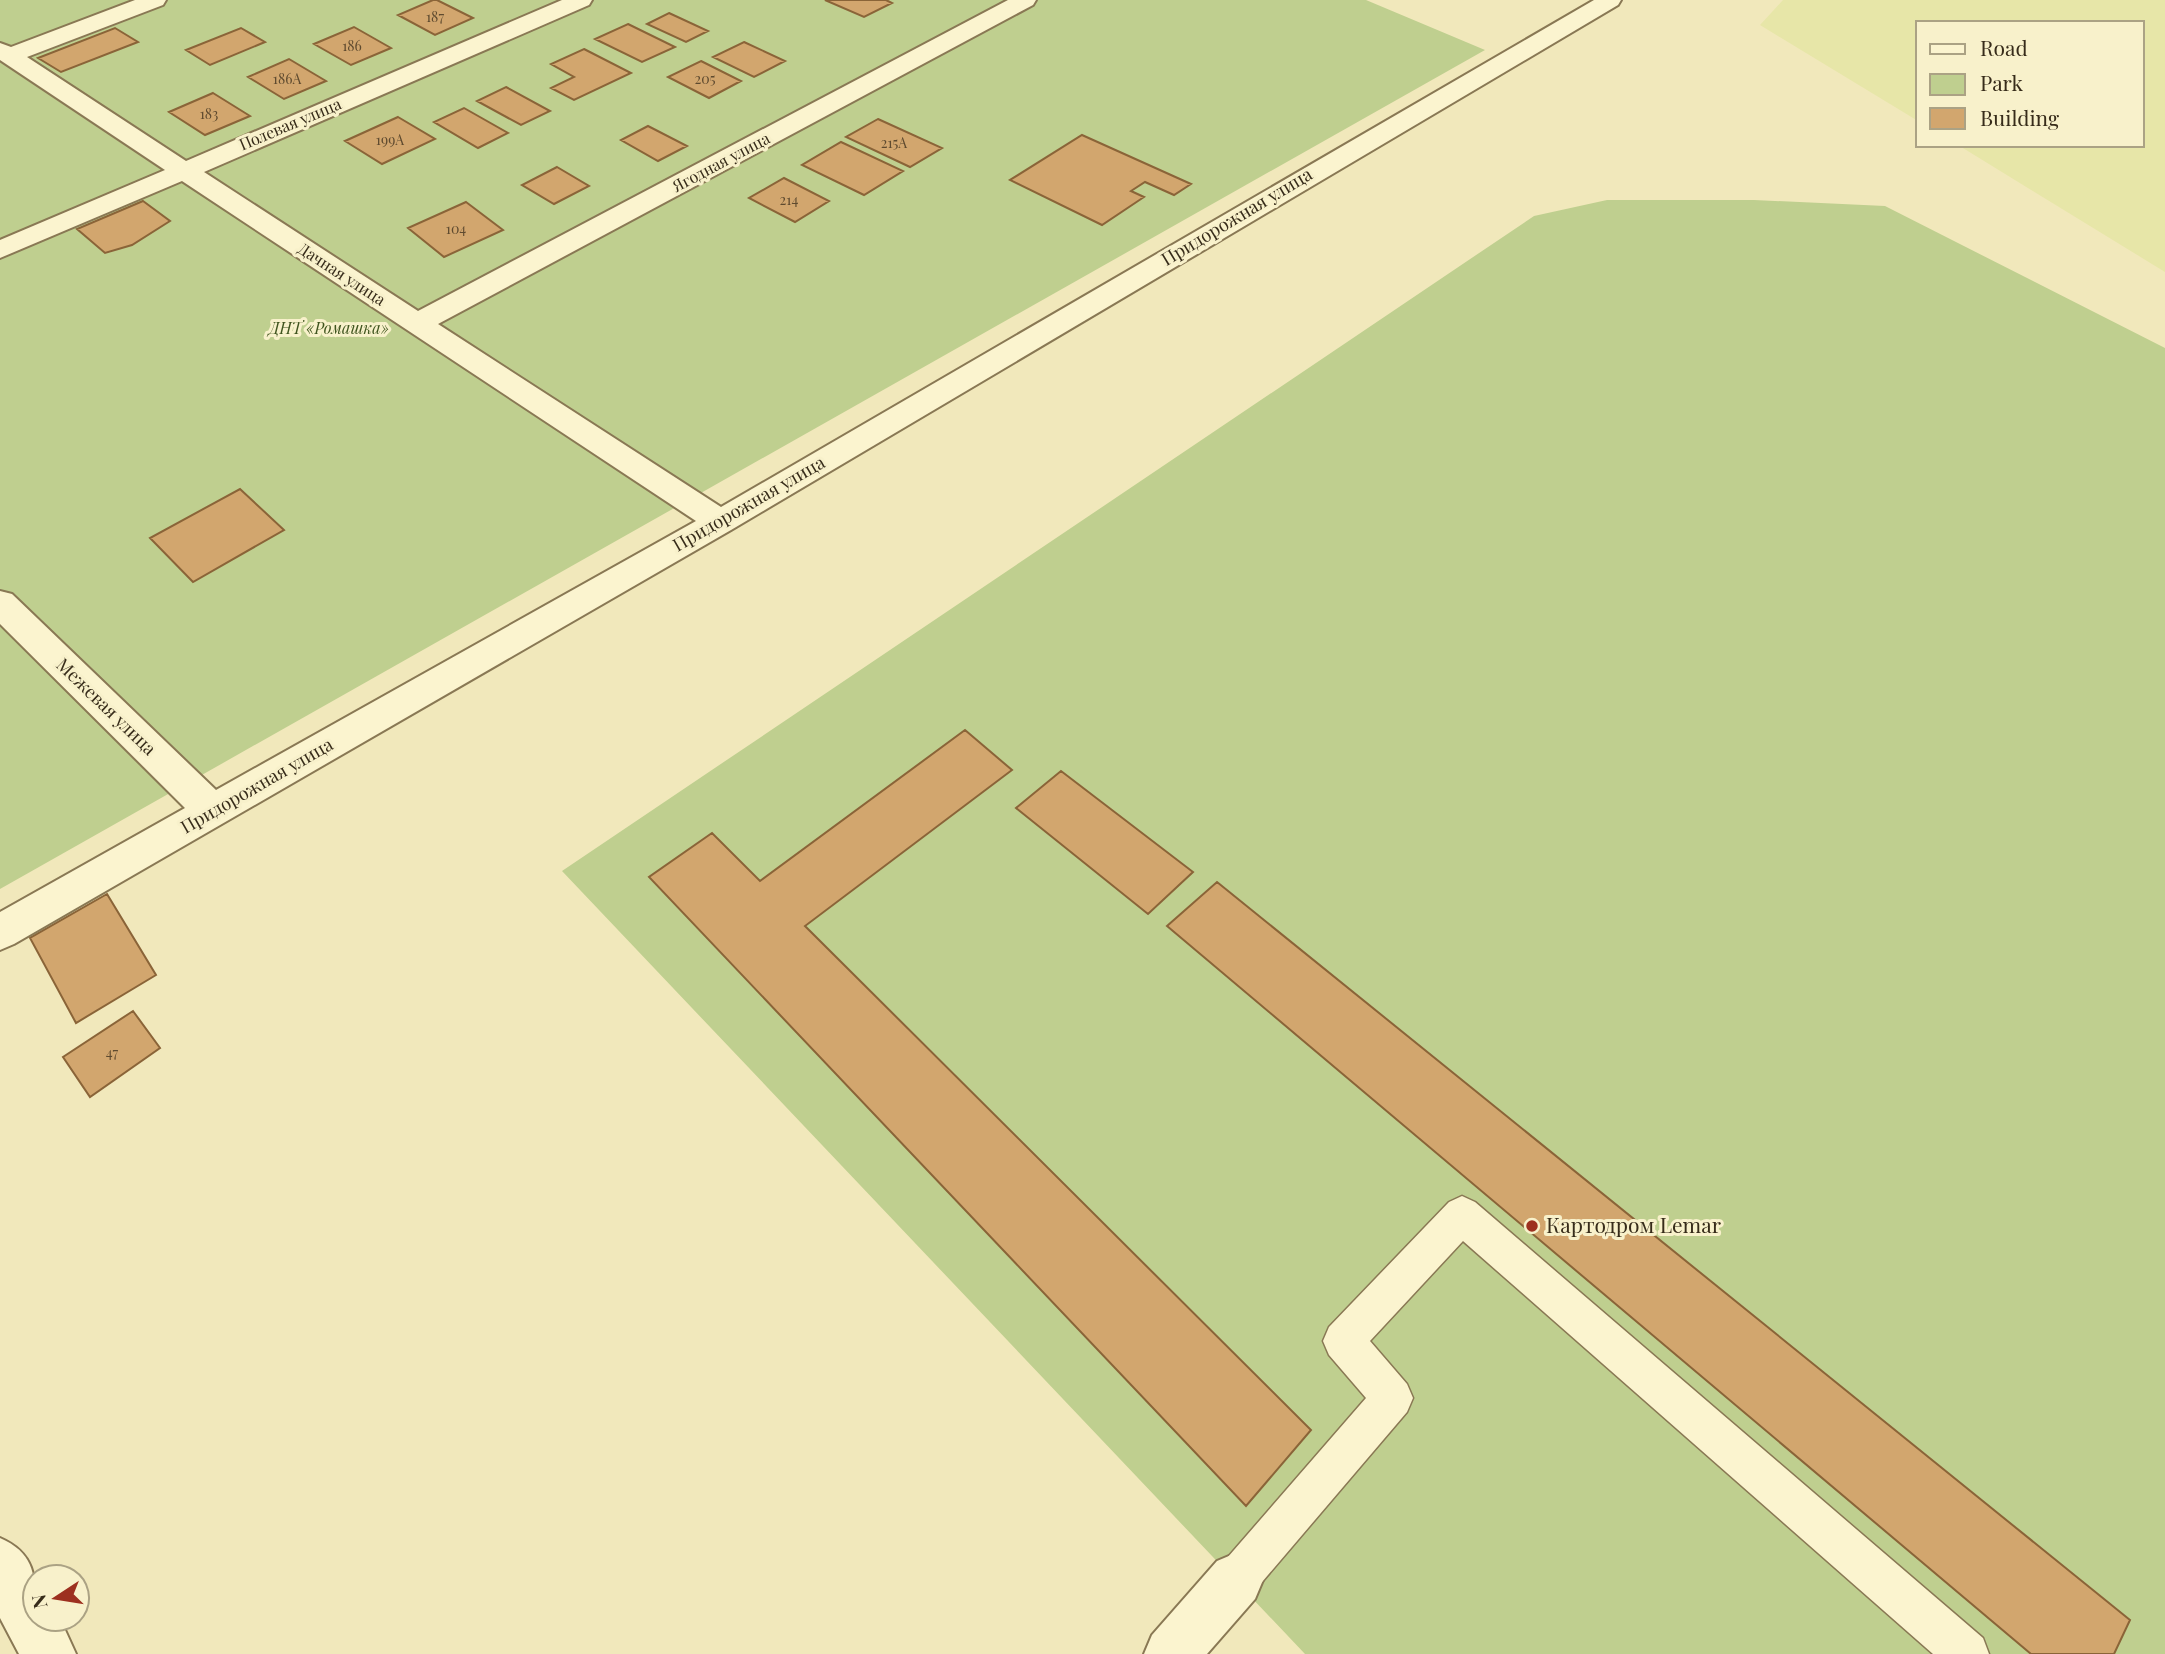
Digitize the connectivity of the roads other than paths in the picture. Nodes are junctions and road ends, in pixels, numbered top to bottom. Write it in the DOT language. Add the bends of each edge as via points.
graph roads {
  1 [pos="155,0"];
  2 [pos="581,0"];
  3 [pos="1026,0"];
  4 [pos="1609,0"];
  5 [pos="5,53"];
  6 [pos="182,169"];
  7 [pos="0,250"];
  8 [pos="417,323"];
  9 [pos="720,522"];
  10 [pos="0,603"];
  11 [pos="213,811"];
  12 [pos="0,932"];
  13 [pos="0,1565"];
  14 [pos="1236,1580"];
  15 [pos="49,1654"];
  16 [pos="1171,1654"];
  17 [pos="1967,1654"];
  1 -- 5 [label="street"];
  2 -- 6 [label="street, Полевая улица"];
  3 -- 8 [label="street, Ягодная улица"];
  4 -- 9 [label="street, Придорожная улица"];
  5 -- 6 [label="street, Дачная улица"];
  6 -- 7 [label="street, Полевая улица"];
  6 -- 8 [label="street, Дачная улица"];
  8 -- 9 [label="street, Дачная улица"];
  9 -- 11 [label="street, Придорожная улица"];
  10 -- 11 [label="street, Межевая улица"];
  11 -- 12 [label="street, Придорожная улица"];
  13 -- 15 [label="street"];
  14 -- 16 [label="street"];
  14 -- 17 [label="lane" via="1392,1398 1343,1341 1462,1214"];
}
